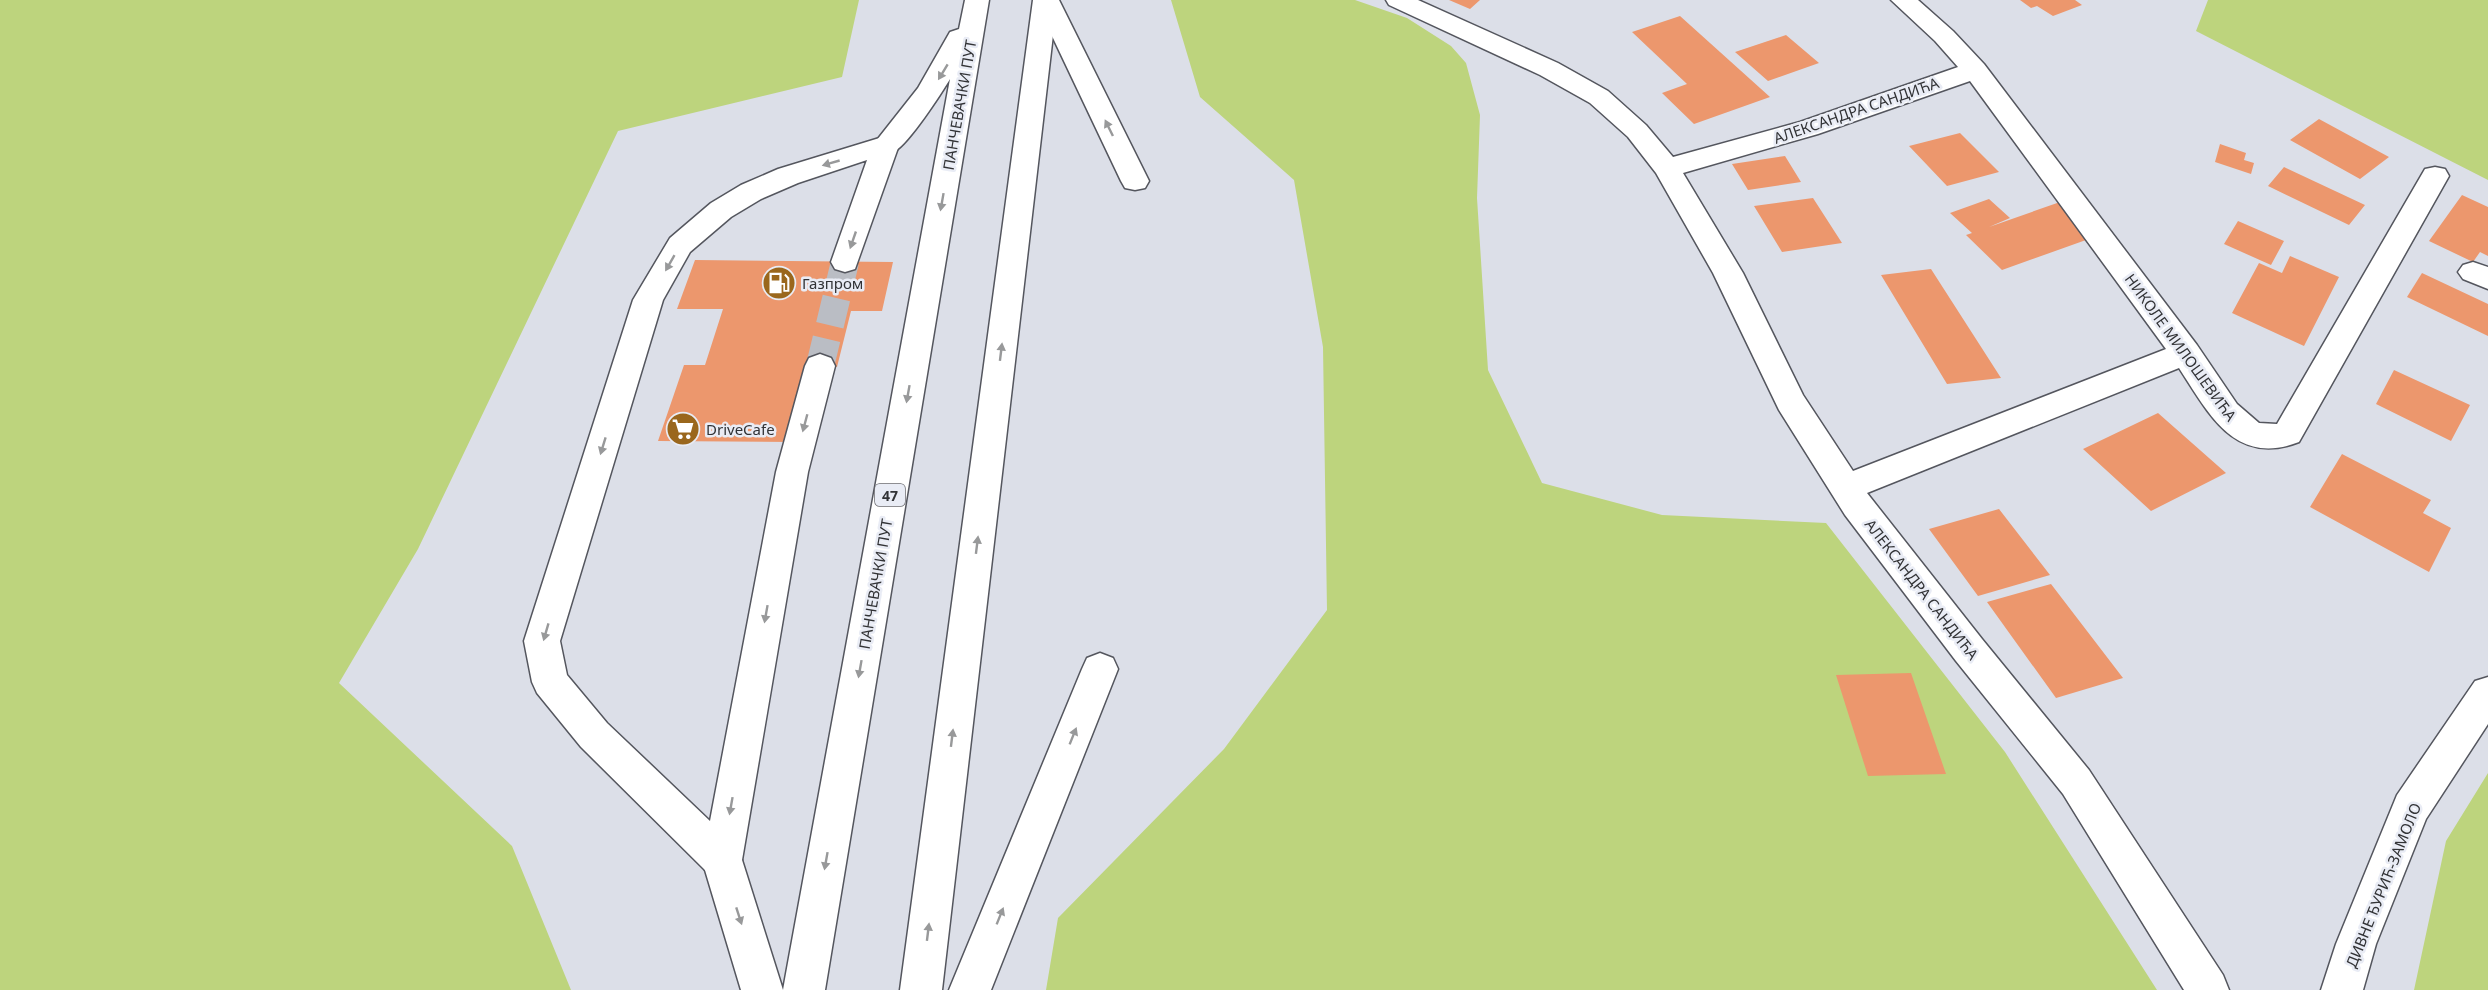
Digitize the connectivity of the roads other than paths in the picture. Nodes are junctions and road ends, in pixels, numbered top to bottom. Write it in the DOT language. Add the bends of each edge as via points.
graph roads {
  1 [pos="976,0"];
  2 [pos="1046,0"];
  3 [pos="1398,0"];
  4 [pos="1903,0"];
  5 [pos="1975,70"];
  6 [pos="886,145"];
  7 [pos="1667,168"];
  8 [pos="2435,176"];
  9 [pos="1135,181"];
  10 [pos="845,262"];
  11 [pos="2186,353"];
  12 [pos="820,366"];
  13 [pos="1846,488"];
  14 [pos="1100,669"];
  15 [pos="2488,693"];
  16 [pos="722,860"];
  17 [pos="762,990"];
  18 [pos="804,990"];
  19 [pos="921,990"];
  20 [pos="970,990"];
  21 [pos="2208,990"];
  22 [pos="2342,990"];
  1 -- 6 [label="street, one-way" via="945,70 916,112"];
  1 -- 18 [label="street, ПАНЧЕВАЧКИ ПУТ / 47, one-way"];
  9 -- 2 [label="street, one-way"];
  19 -- 2 [label="street, one-way"];
  3 -- 7 [label="street, АЛЕКСАНДРА САНДИЋА" via="1549,69 1599,97 1637,131"];
  4 -- 5 [label="street, НИКОЛЕ МИЛОШЕВИЋА"];
  5 -- 7 [label="street, АЛЕКСАНДРА САНДИЋА" via="1809,128"];
  5 -- 11 [label="street, НИКОЛЕ МИЛОШЕВИЋА"];
  6 -- 10 [label="street, one-way"];
  6 -- 16 [label="street, one-way" via="751,192 721,210 680,245 648,300 543,641 550,682 572,709"];
  7 -- 13 [label="street, АЛЕКСАНДРА САНДИЋА" via="1728,273 1790,400"];
  8 -- 11 [label="street, НИКОЛЕ МИЛОШЕВИЋА" via="2288,432 2274,439 2242,428 2230,417"];
  11 -- 13 [label="street"];
  12 -- 16 [label="street, one-way" via="792,472"];
  13 -- 21 [label="street, АЛЕКСАНДРА САНДИЋА" via="2076,782"];
  20 -- 14 [label="street, one-way"];
  15 -- 22 [label="street, ДИВНЕ ЂУРИЋ-ЗАМОЛО" via="2411,808 2356,944"];
  16 -- 17 [label="street, one-way"];
}
